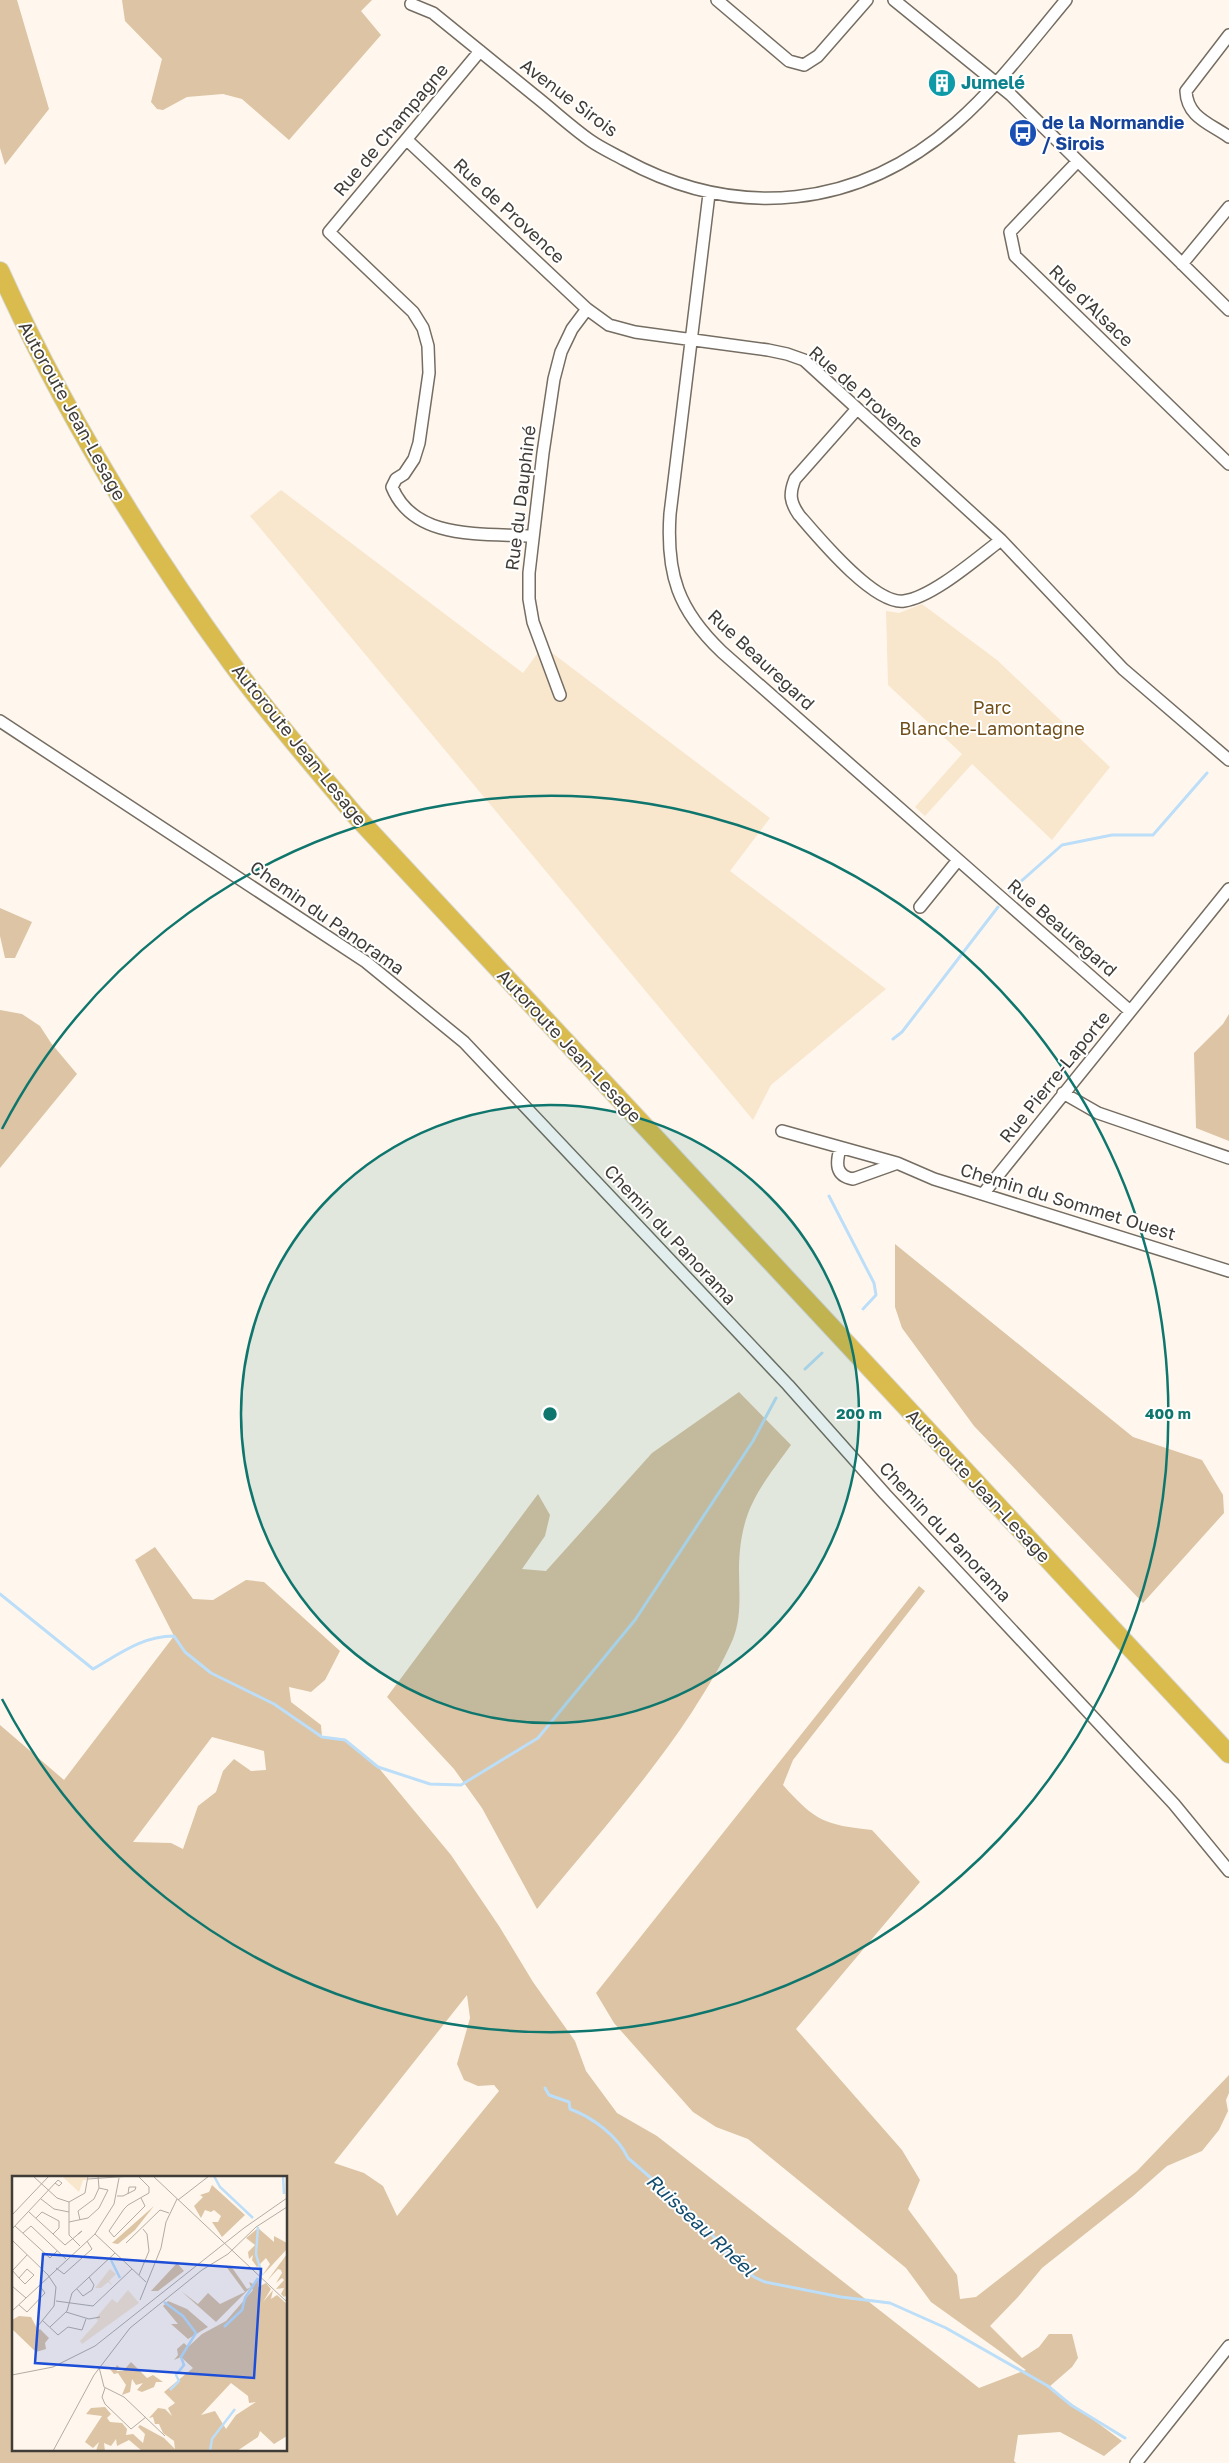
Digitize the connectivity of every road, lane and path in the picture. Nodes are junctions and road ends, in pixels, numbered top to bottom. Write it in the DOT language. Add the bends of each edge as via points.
graph roads {
  1 [pos="718,0"];
  2 [pos="867,0"];
  3 [pos="894,0"];
  4 [pos="1066,0"];
  5 [pos="411,4"];
  6 [pos="1229,35"];
  7 [pos="480,51"];
  8 [pos="998,83"];
  9 [pos="1229,136"];
  10 [pos="407,140"];
  11 [pos="1077,162"];
  12 [pos="709,194"];
  13 [pos="1229,207"];
  14 [pos="1182,264"];
  15 [pos="0,271"];
  16 [pos="588,309"];
  17 [pos="1229,310"];
  18 [pos="693,338"];
  19 [pos="856,410"];
  20 [pos="1229,464"];
  21 [pos="532,536"];
  22 [pos="1001,540"];
  23 [pos="560,695"];
  24 [pos="0,721"];
  25 [pos="1229,760"];
  26 [pos="958,860"];
  27 [pos="1229,888"];
  28 [pos="920,907"];
  29 [pos="1130,1011"];
  30 [pos="1063,1093"];
  31 [pos="782,1131"];
  32 [pos="840,1149"];
  33 [pos="1229,1158"];
  34 [pos="897,1163"];
  35 [pos="983,1194"];
  36 [pos="1229,1271"];
  37 [pos="1229,1754"];
  38 [pos="1229,1871"];
  39 [pos="1229,2346"];
  40 [pos="1136,2463"];
  1 -- 2 [label="street" via="789,61 804,65 818,56"];
  3 -- 8 [label="street"];
  4 -- 8 [label="street, Avenue Sirois"];
  5 -- 7 [label="street, Avenue Sirois" via="433,13"];
  6 -- 9 [label="street" via="1186,91 1186,104 1192,112"];
  7 -- 10 [label="street, Rue de Champagne"];
  7 -- 12 [label="street, Avenue Sirois" via="592,142 649,173"];
  8 -- 11 [label="street"];
  8 -- 12 [label="street, Avenue Sirois" via="938,138 896,165 864,180 787,199"];
  10 -- 16 [label="street, Rue de Provence"];
  10 -- 21 [label="street, Rue de Champagne" via="329,232 413,312 428,346 429,373 419,443 414,459 392,487 402,505 426,523 447,531"];
  11 -- 14 [label="street"];
  11 -- 20 [label="street, Rue d'Alsace" via="1010,232 1015,256"];
  12 -- 18 [label="street, Rue Beauregard"];
  13 -- 14 [label="street"];
  14 -- 17 [label="street"];
  15 -- 37 [label="highway, Autoroute Jean-Lesage" via="29,335 84,439 144,537 233,665 348,806"];
  16 -- 18 [label="street, Rue de Provence" via="609,325 635,332"];
  16 -- 21 [label="street, Rue du Dauphiné" via="572,329 561,352 554,379"];
  18 -- 19 [label="street, Rue de Provence" via="787,354 804,360"];
  18 -- 26 [label="street, Rue Beauregard" via="669,531 670,564 682,602 699,629 722,652"];
  19 -- 22 [label="street, Rue de Provence"];
  19 -- 22 [label="street" via="795,479 790,491 791,504 799,515 862,579 886,598 899,601 914,599 929,592"];
  21 -- 23 [label="street, Rue du Dauphiné" via="529,599"];
  22 -- 25 [label="street, Rue de Provence" via="1122,669"];
  24 -- 38 [label="street, Chemin du Panorama" via="366,962 464,1042 788,1385 1174,1804"];
  26 -- 28 [label="street"];
  26 -- 29 [label="street, Rue Beauregard"];
  27 -- 29 [label="street, Rue Pierre-Laporte"];
  29 -- 30 [label="street, Rue Pierre-Laporte"];
  30 -- 33 [label="street" via="1098,1113"];
  30 -- 35 [label="street, Rue Pierre-Laporte"];
  31 -- 32 [label="street, Chemin du Sommet Ouest"];
  32 -- 34 [label="street, Chemin du Sommet Ouest"];
  32 -- 34 [label="street" via="836,1164 846,1178 853,1179"];
  34 -- 35 [label="street, Chemin du Sommet Ouest" via="934,1179"];
  35 -- 36 [label="street, Chemin du Sommet Ouest"];
  39 -- 40 [label="street"];
}
